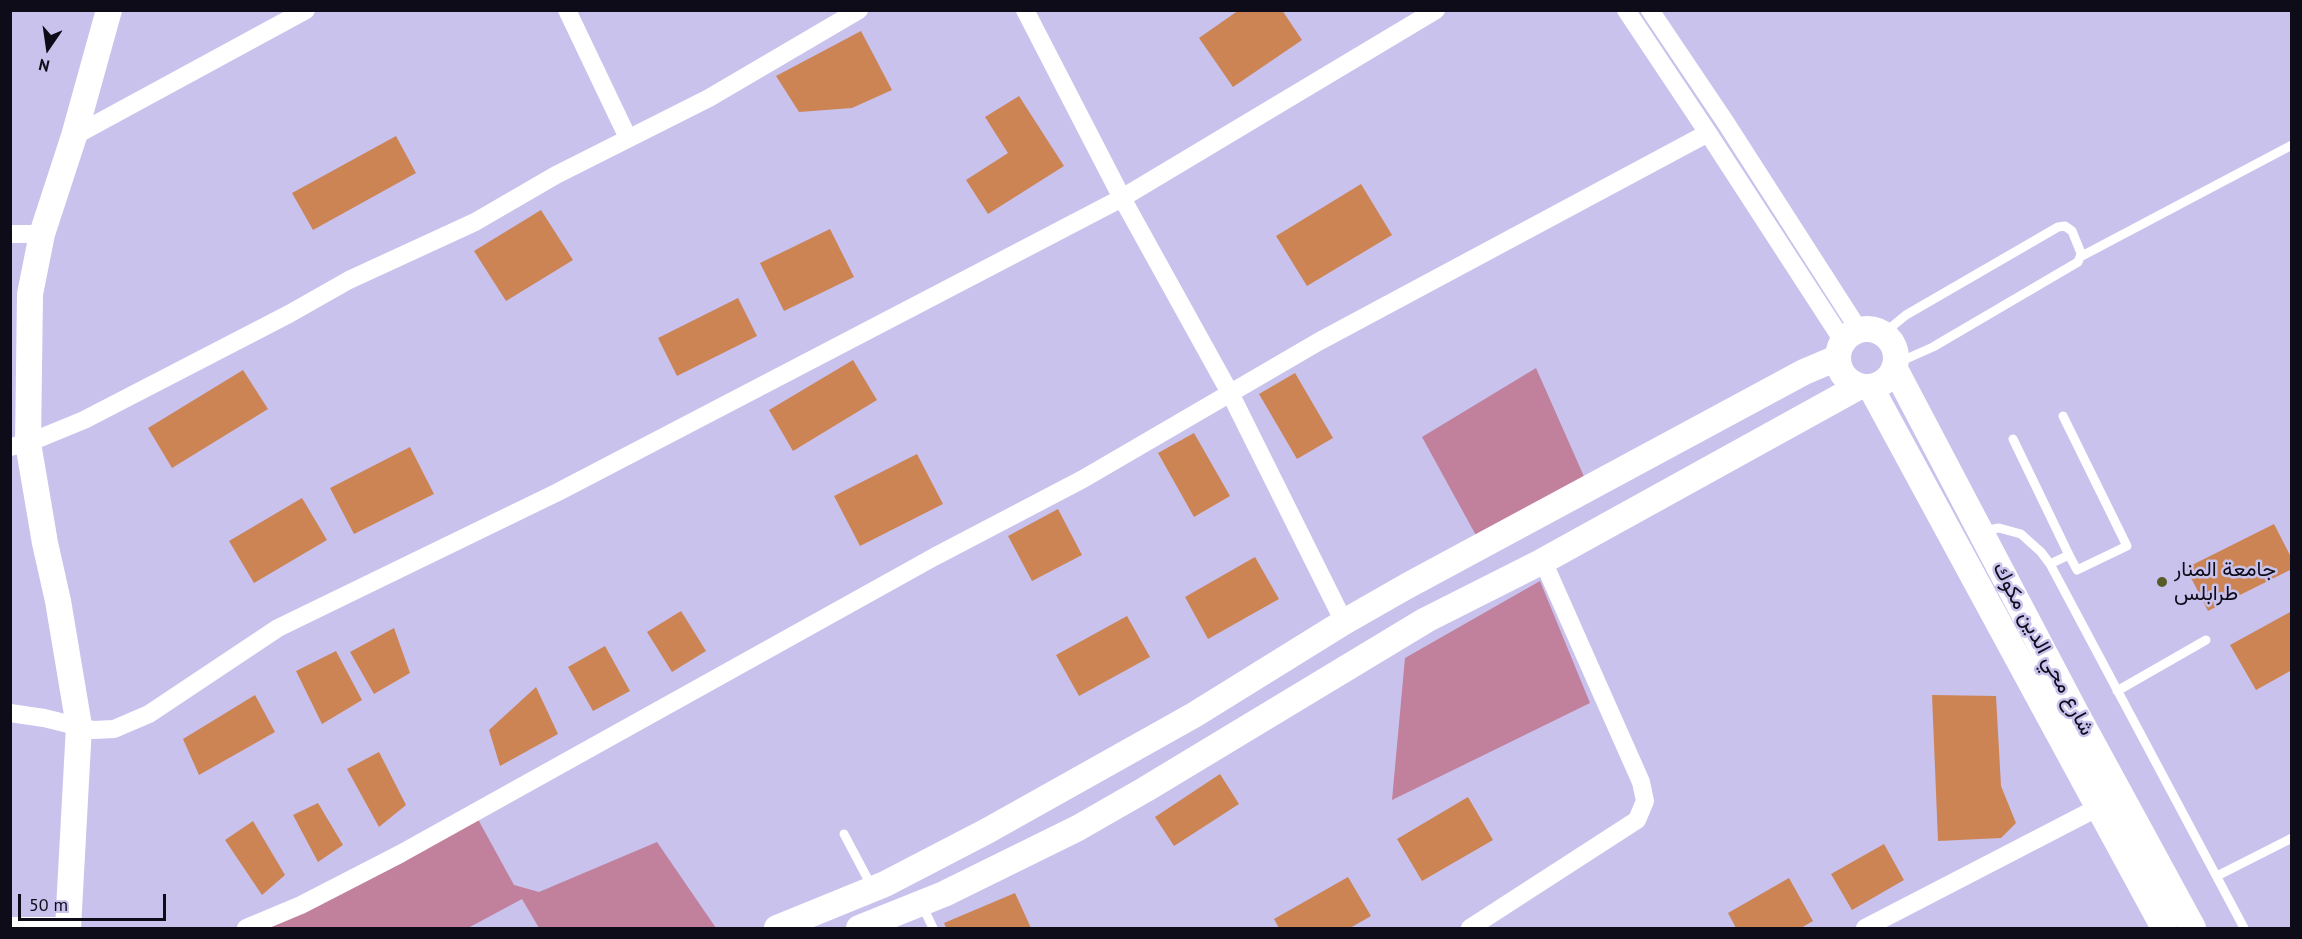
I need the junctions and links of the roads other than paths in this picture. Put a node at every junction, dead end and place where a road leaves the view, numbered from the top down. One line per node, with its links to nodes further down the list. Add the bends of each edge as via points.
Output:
1 (109, 10): 11 (street)
2 (306, 10): 11 (street)
3 (567, 10): 12 (street)
4 (859, 10): 12 (street, via 710,98)
5 (1025, 10): 14 (street)
6 (1436, 10): 14 (street)
7 (1626, 10): 9 (street)
8 (1655, 17): 9 (street); 19 (street, via 1778,202)
9 (1642, 35): 10 (street)
10 (1708, 133): 19 (street); 22 (street)
11 (74, 136): 16 (street)
12 (628, 138): 25 (street, via 475,222 349,280 84,420)
13 (2292, 145): 17 (lane)
14 (1122, 198): 22 (street); 37 (street, via 558,492 278,628 149,714 114,729)
15 (10, 234): 16 (street)
16 (42, 234): 25 (street, via 30,294)
17 (2080, 257): 18 (lane, via 2072,231 2058,227 1906,315); 20 (lane)
18 (1884, 333): 19 (street, via 1876,330); 20 (street, via 1896,352)
19 (1846, 343): 21 (street, via 1843,376); 30 (street, via 1804,372)
20 (1896, 366): 21 (street, via 1886,381); 26 (street, شارع محي الدين مكوك)
21 (1864, 387): 28 (street); 38 (street, شارع محي الدين مكوك)
22 (1230, 393): 32 (street); 47 (street, via 1083,479 934,557 419,844 301,905)
23 (2063, 416): 27 (lane, via 2127,546 2077,570)
24 (2013, 439): 27 (lane)
25 (19, 445): 37 (street, via 58,601)
26 (1980, 532): 29 (lane, via 2013,530); 36 (street, شارع محي الدين مكوك)
27 (2069, 555): 29 (lane)
28 (1543, 561): 31 (street); 51 (street, via 1641,782 1645,801 1637,820)
29 (2050, 564): 34 (lane)
30 (1407, 586): 31 (street); 32 (street)
31 (1426, 620): 44 (street, via 1107,811)
32 (1344, 622): 43 (street, via 1062,791)
33 (2206, 640): 34 (lane)
34 (2117, 691): 42 (lane)
35 (10, 713): 37 (street)
36 (2076, 713): 38 (street); 54 (street, شارع محي الدين مكوك)
37 (78, 726): 46 (street)
38 (2052, 726): 39 (street, شارع محي الدين مكوك)
39 (2097, 808): 52 (street); 53 (street, شارع محي الدين مكوك)
40 (844, 834): 43 (lane)
41 (2292, 838): 42 (lane)
42 (2217, 876): 55 (lane)
43 (873, 889): 48 (street)
44 (921, 903): 49 (street); 50 (lane)
45 (10, 926): 46 (street)
46 (68, 927)
47 (246, 928)
48 (777, 928)
49 (859, 928)
50 (933, 928)
51 (1470, 928)
52 (1865, 928)
53 (2164, 928)
54 (2193, 928)
55 (2244, 928)

